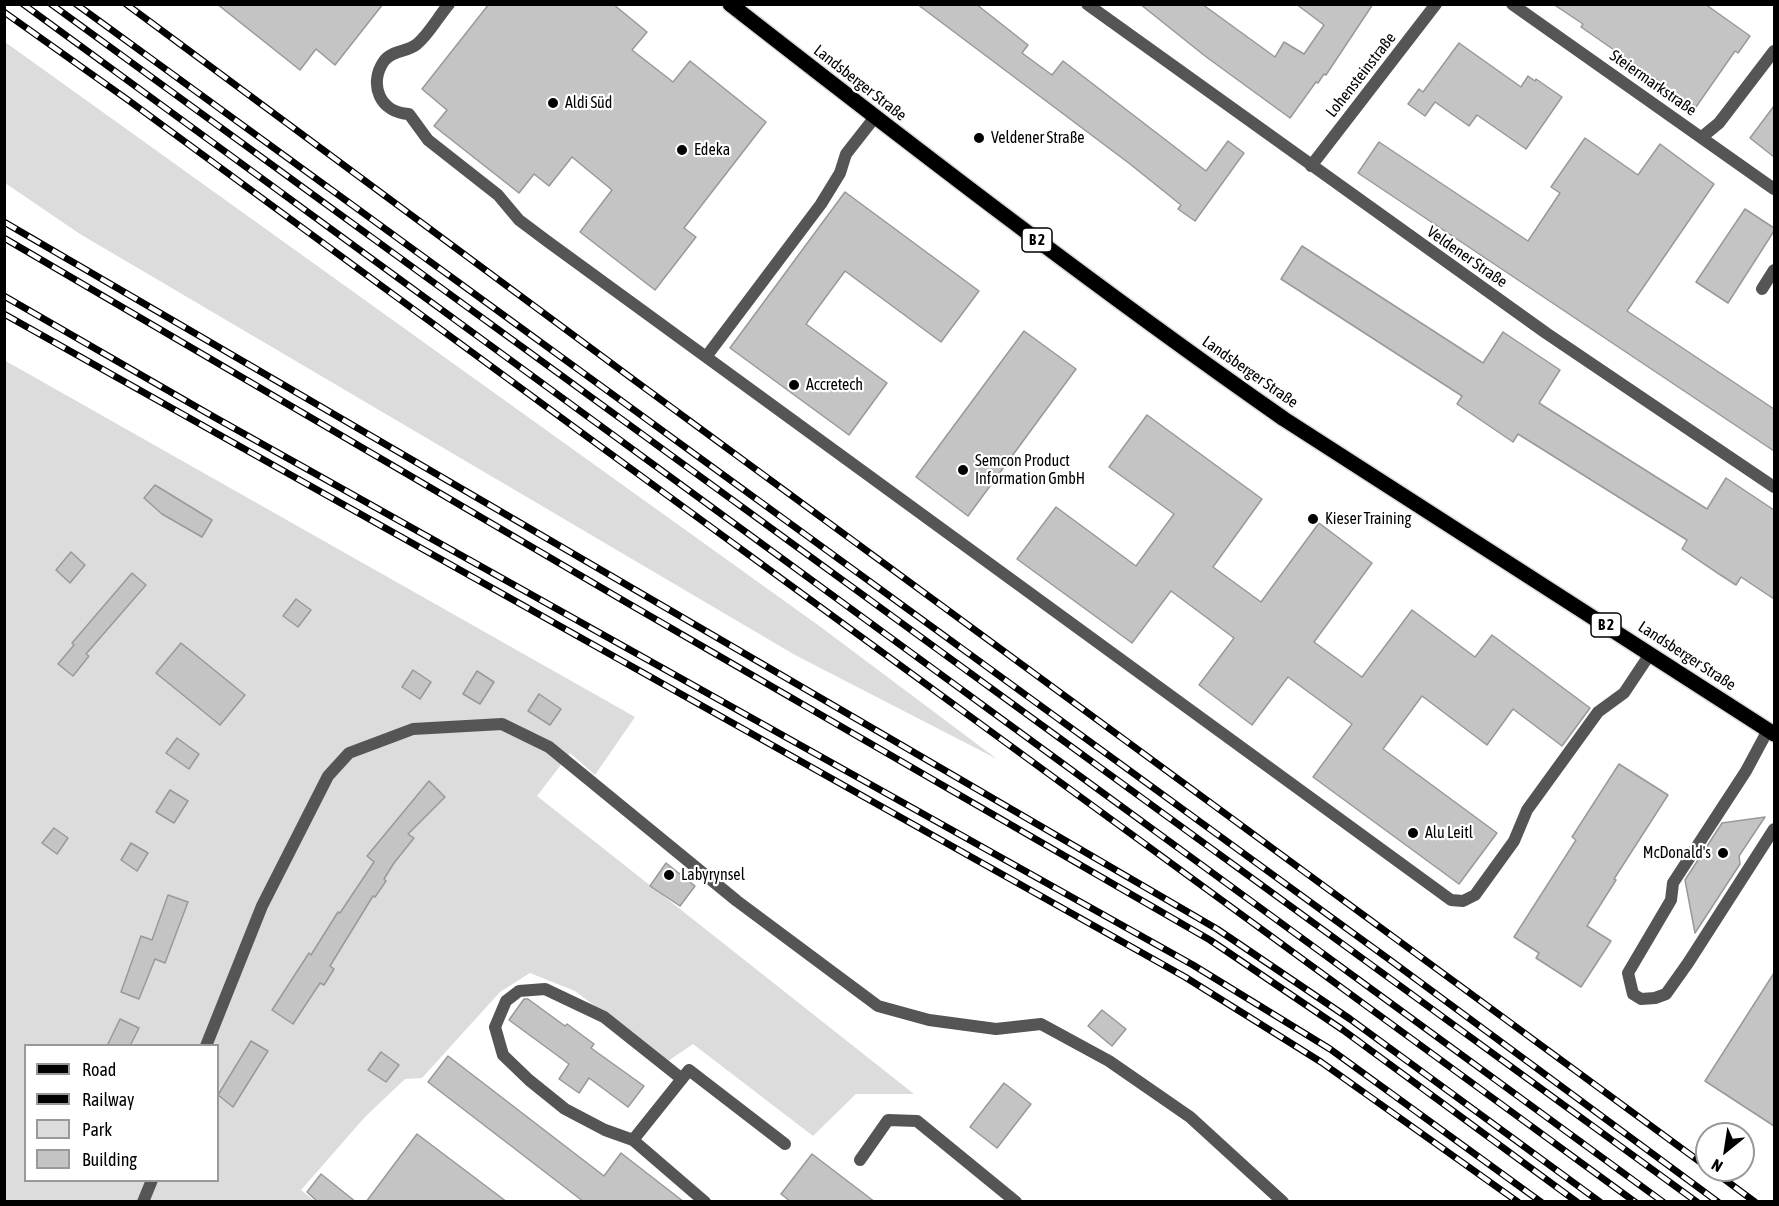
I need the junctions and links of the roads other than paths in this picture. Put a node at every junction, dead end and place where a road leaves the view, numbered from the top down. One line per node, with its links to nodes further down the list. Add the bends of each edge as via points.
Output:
1 (448, 4): 13 (street, via 416,46 385,61 378,79 383,104 395,113 409,114 428,140 498,195 519,220)
2 (730, 4): 7 (main road, Landsberger Straße / B 2)
3 (1087, 4): 9 (street, Veldener Straße)
4 (1436, 4): 9 (street, Lohensteinstraße)
5 (1512, 4): 8 (street, Steiermarkstraße)
6 (1774, 51): 8 (street, via 1719,123)
7 (875, 117): 13 (street, via 846,154 840,173 821,204); 15 (main road, Landsberger Straße / B 2, via 1258,401)
8 (1702, 137): 10 (street, Steiermarkstraße)
9 (1311, 166): 14 (street, Veldener Straße, via 1546,333)
10 (1774, 189)
11 (1774, 270): 12 (street)
12 (1762, 289)
13 (706, 357): 15 (street, via 1451,900 1463,901 1475,895 1514,841 1527,810 1598,712 1624,693)
14 (1774, 487)
15 (1650, 654): 16 (main road, Landsberger Straße / B 2)
16 (1771, 732): 17 (street, via 1673,883 1671,900 1628,973 1633,994 1641,999 1666,994)
17 (1774, 828)
18 (207, 1044): 27 (street, via 261,906 328,776 342,760 349,753 413,729 502,724 549,747 737,901 878,1006 929,1020 996,1029 1041,1024 1108,1061 1190,1117)
19 (682, 1079): 20 (street); 20 (street, via 604,1017 545,989 519,991 506,1001 495,1028 503,1055 565,1108); 21 (street, via 690,1070)
20 (633, 1140): 25 (street)
21 (785, 1144)
22 (860, 1160): 26 (street, via 888,1120 917,1121)
23 (151, 1182): 24 (street)
24 (143, 1202)
25 (705, 1202)
26 (1016, 1202)
27 (1282, 1202)

